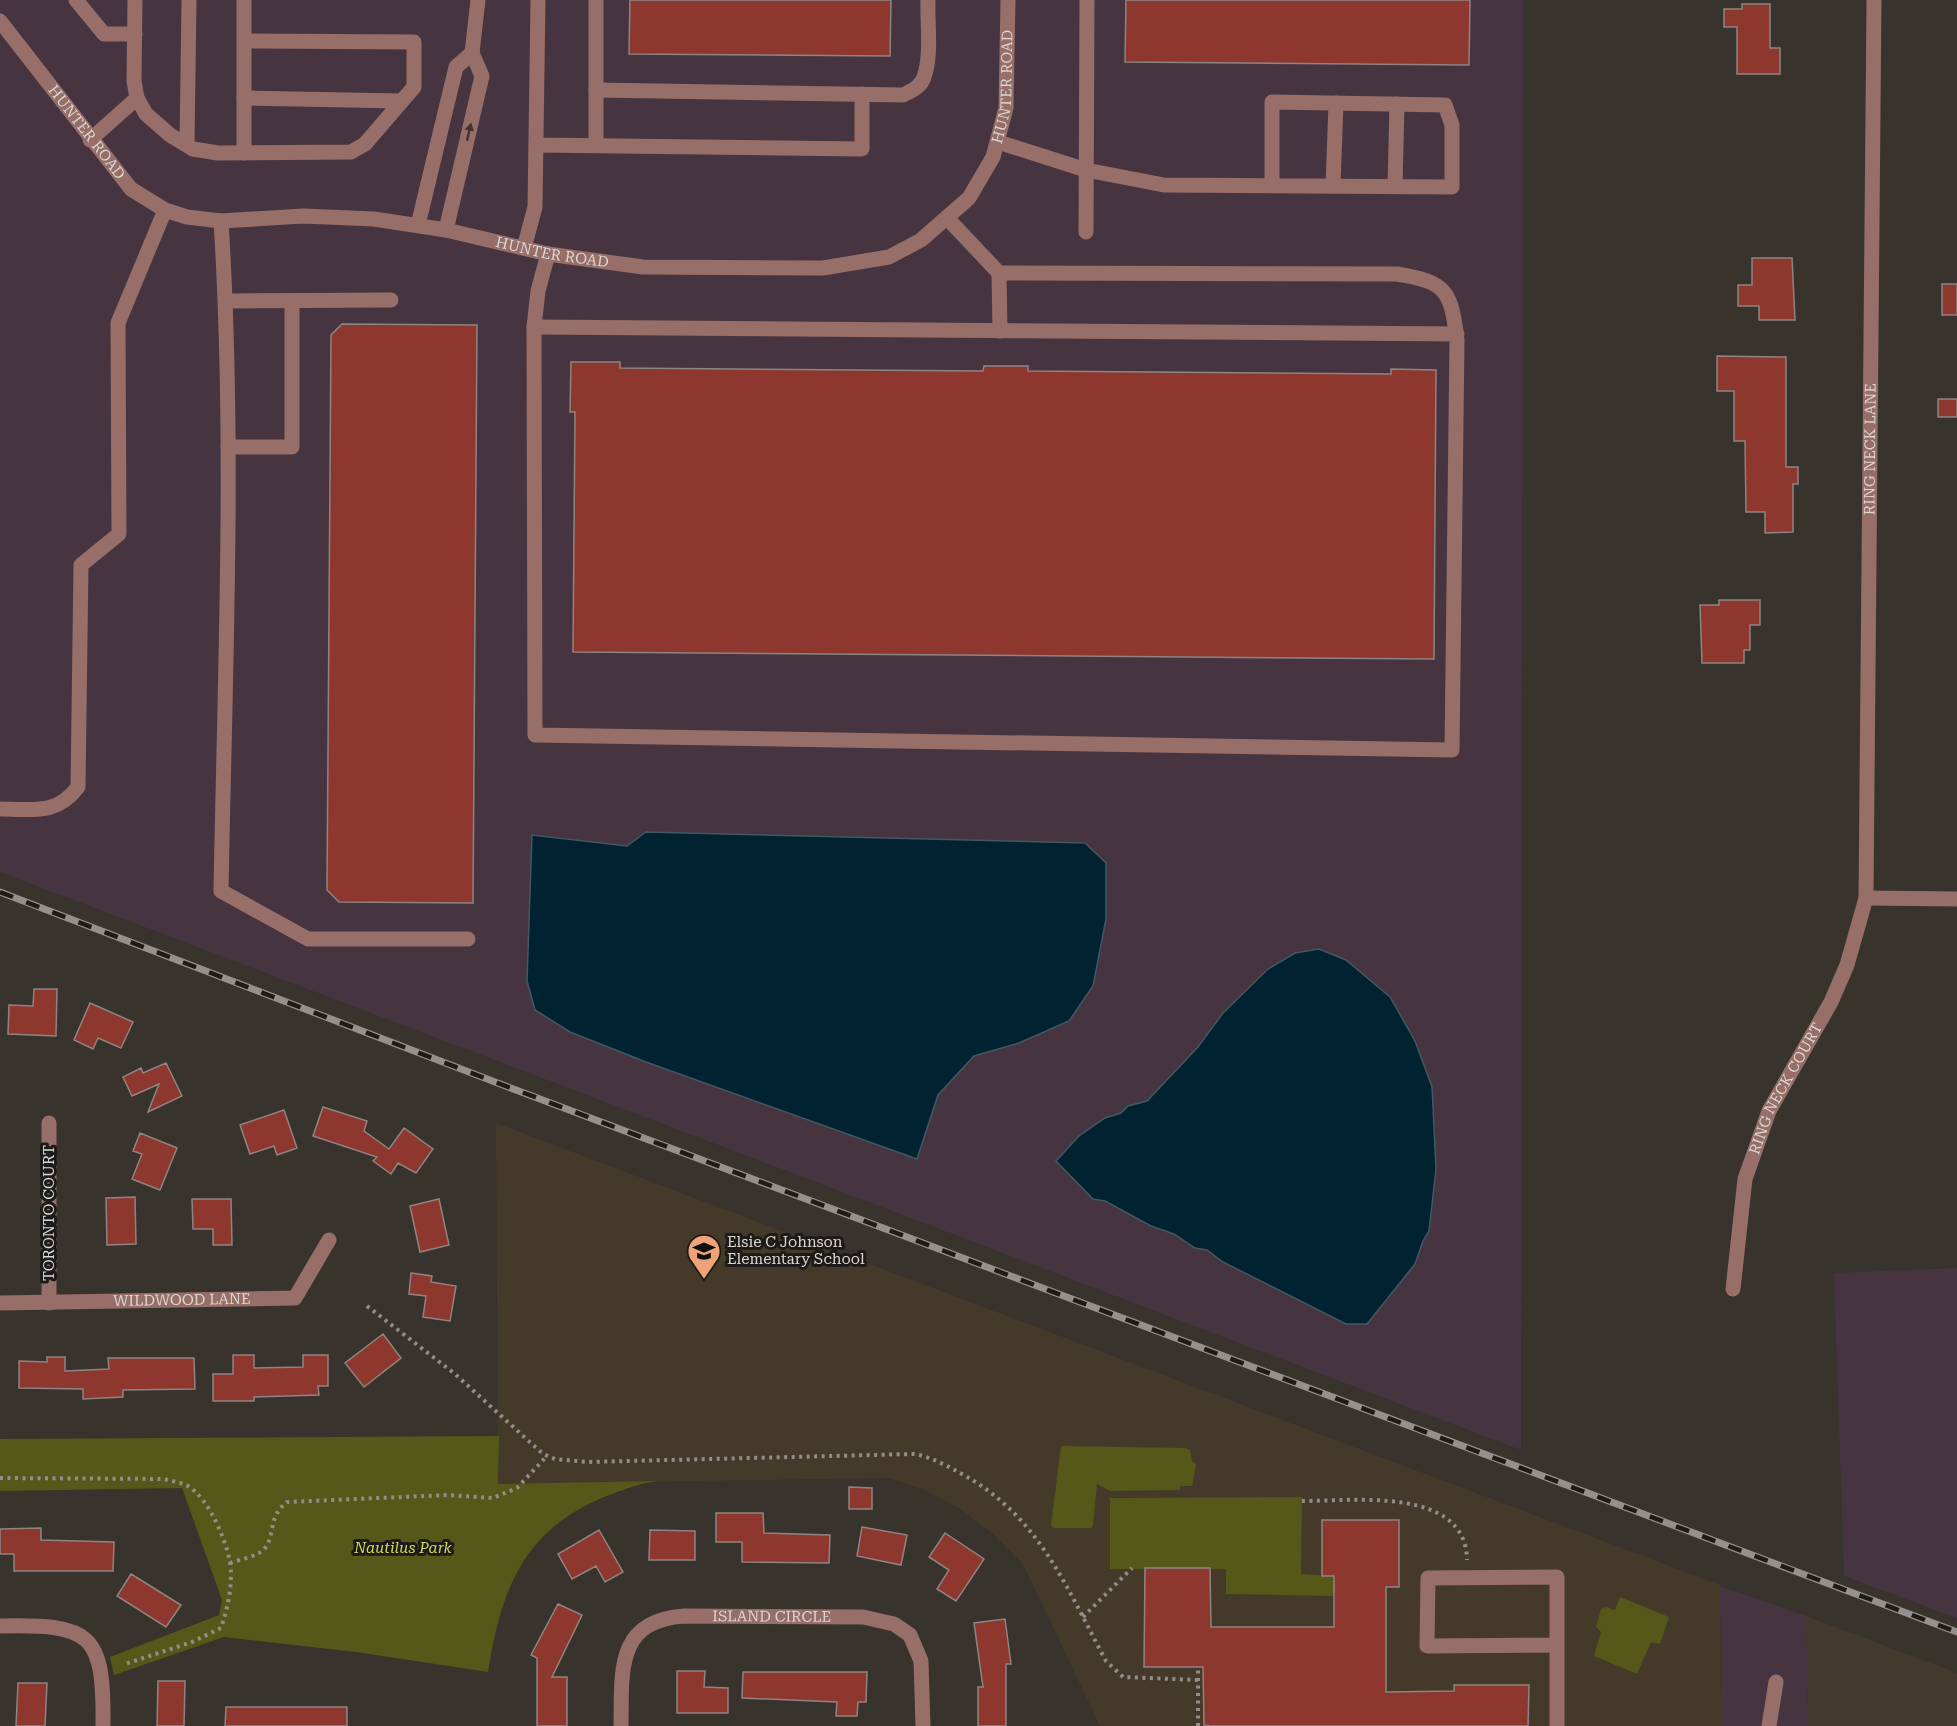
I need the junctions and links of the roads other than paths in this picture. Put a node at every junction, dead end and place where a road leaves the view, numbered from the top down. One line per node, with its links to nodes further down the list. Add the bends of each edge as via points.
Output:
1 (135, 0): 13 (street)
2 (189, 0): 25 (street)
3 (244, 0): 14 (street)
4 (478, 0): 15 (street)
5 (538, 0): 26 (street)
6 (596, 0): 16 (street)
7 (927, 0): 17 (street, via 924,79 903,95)
8 (1008, 0): 24 (street, HUNTER ROAD, via 1005,108)
9 (1087, 0): 29 (street)
10 (1874, 0): 50 (street, RING NECK LANE)
11 (81, 3): 13 (street, via 104,34)
12 (0, 21): 23 (street, HUNTER ROAD)
13 (135, 34): 18 (street)
14 (245, 41): 19 (street); 20 (street, via 414,42 414,87)
15 (472, 53): 36 (street, via 456,67); 37 (street, one-way to 15, via 482,76)
16 (596, 90): 17 (street); 27 (street)
17 (862, 94): 27 (street, via 862,149)
18 (137, 98): 23 (street); 25 (street, via 146,114)
19 (244, 98): 20 (street); 28 (street)
20 (402, 101): 28 (street, via 365,144 351,152)
21 (1336, 104): 22 (street); 30 (street, via 1272,102); 31 (street)
22 (1397, 104): 32 (street); 32 (street, via 1445,105 1452,125 1452,187)
23 (90, 140): 33 (street, HUNTER ROAD, via 131,189)
24 (998, 142): 29 (street); 34 (street, HUNTER ROAD, via 983,177)
25 (187, 145): 28 (street, via 218,153)
26 (536, 145): 27 (street); 39 (street, via 536,207)
27 (596, 145)
28 (244, 153)
29 (1086, 170): 30 (street, via 1164,185); 38 (street)
30 (1272, 185): 31 (street)
31 (1333, 186): 32 (street)
32 (1395, 186)
33 (165, 210): 35 (street, HUNTER ROAD); 49 (street, via 118,323 119,534 81,565 78,787 58,807)
34 (948, 219): 40 (street, HUNTER ROAD, via 921,240 889,257 823,268 643,267); 41 (street)
35 (221, 222): 36 (street, HUNTER ROAD, via 303,216); 43 (street)
36 (418, 225): 37 (street, HUNTER ROAD)
37 (446, 230): 39 (street, HUNTER ROAD)
38 (1086, 232)
39 (524, 248): 40 (street, HUNTER ROAD)
40 (548, 254): 45 (street, via 537,291)
41 (999, 273): 46 (street); 47 (street, via 1397,274 1429,279 1451,301)
42 (391, 300): 44 (street)
43 (226, 301): 44 (street); 48 (street)
44 (292, 301): 48 (street, via 292,447)
45 (534, 327): 46 (street); 47 (street, via 535,735 1452,750)
46 (1000, 331): 47 (street)
47 (1457, 334)
48 (228, 447): 52 (street, via 221,891 308,939)
49 (0, 809)
50 (1866, 898): 51 (street); 55 (street, RING NECK COURT, via 1847,965 1831,1002 1769,1111 1745,1179)
51 (1957, 898)
52 (468, 939)
53 (49, 1123): 56 (street, TORONTO COURT)
54 (328, 1240): 56 (street, WILDWOOD LANE, via 295,1298)
55 (1733, 1289)
56 (49, 1303): 57 (street, WILDWOOD LANE)
57 (0, 1304)
58 (0, 1626): 61 (street, via 60,1627 86,1640 99,1658 104,1684)
59 (1557, 1645): 59 (street, via 1557,1577 1428,1578 1427,1646); 64 (street)
60 (1776, 1682): 65 (street)
61 (103, 1726)
62 (621, 1726): 63 (street, ISLAND CIRCLE, via 622,1674 628,1646 652,1622 684,1616 863,1617 894,1624 910,1635 921,1661)
63 (923, 1726)
64 (1557, 1726)
65 (1768, 1726)

